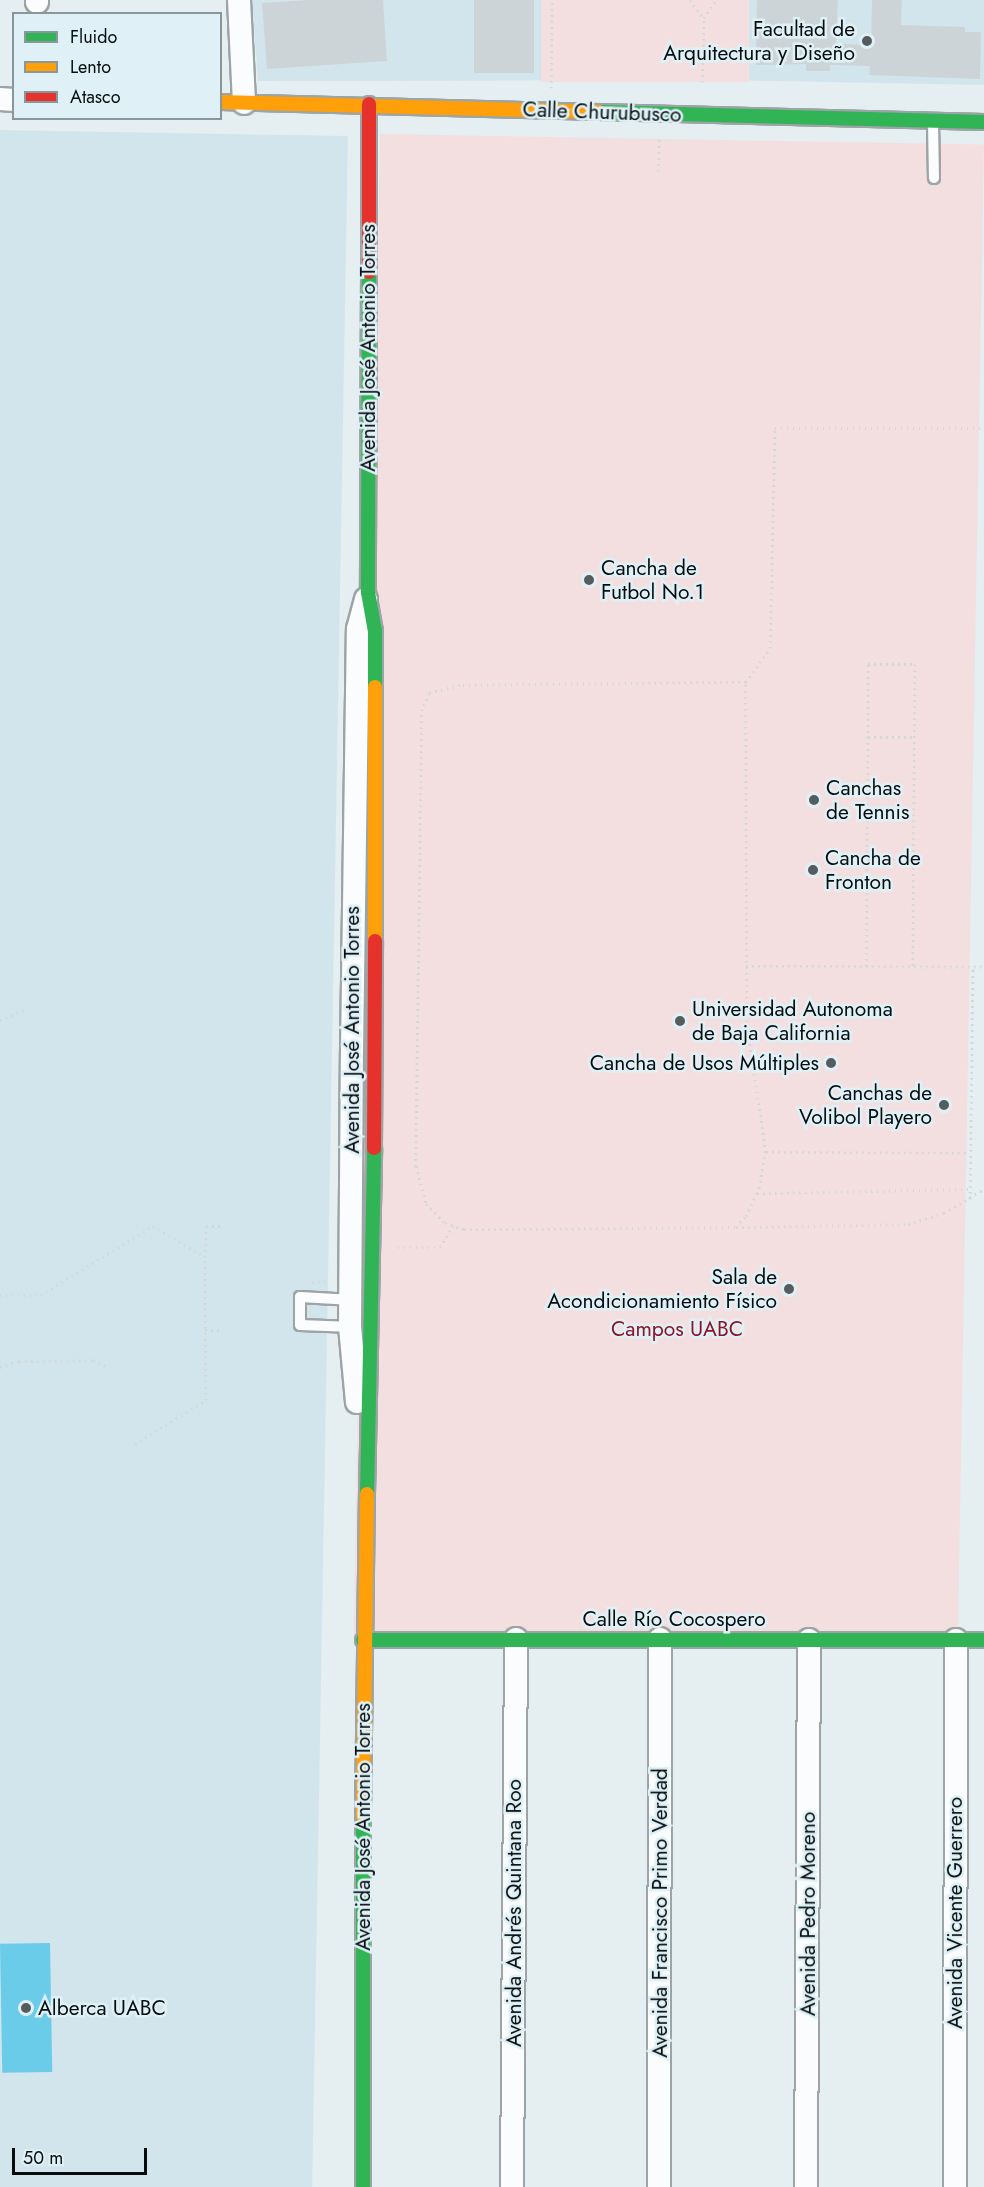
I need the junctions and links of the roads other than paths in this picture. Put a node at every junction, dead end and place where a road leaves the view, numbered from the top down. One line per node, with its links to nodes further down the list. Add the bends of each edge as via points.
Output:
1 (239, 0): 3 (street)
2 (222, 102): 3 (street, Calle Churubusco)
3 (244, 103): 4 (street, Calle Churubusco)
4 (369, 104): 5 (street, Calle Churubusco); 8 (street, Avenida José Antonio Torres)
5 (933, 122): 6 (street, Calle Churubusco); 7 (lane)
6 (984, 122)
7 (934, 178)
8 (368, 592): 9 (street, Avenida José Antonio Torres, via 358,629 365,844)
9 (361, 1300): 10 (street, Avenida José Antonio Torres); 10 (lane, via 300,1297 300,1324)
10 (361, 1327): 11 (street, Avenida José Antonio Torres, via 360,1435)
11 (368, 1467): 14 (street, Avenida José Antonio Torres)
12 (516, 1639): 13 (street, Calle Río Cocospero); 14 (street, Calle Río Cocospero); 19 (street, Avenida Andrés Quintana Roo)
13 (660, 1639): 15 (street, Calle Río Cocospero); 20 (street, Avenida Francisco Primo Verdad)
14 (363, 1640): 18 (street, Avenida José Antonio Torres)
15 (809, 1640): 16 (street, Calle Río Cocospero); 21 (street, Avenida Pedro Moreno)
16 (956, 1640): 17 (street, Calle Río Cocospero); 22 (street, Avenida Vicente Guerrero)
17 (984, 1640)
18 (363, 2187)
19 (512, 2187)
20 (659, 2187)
21 (806, 2187)
22 (955, 2187)

